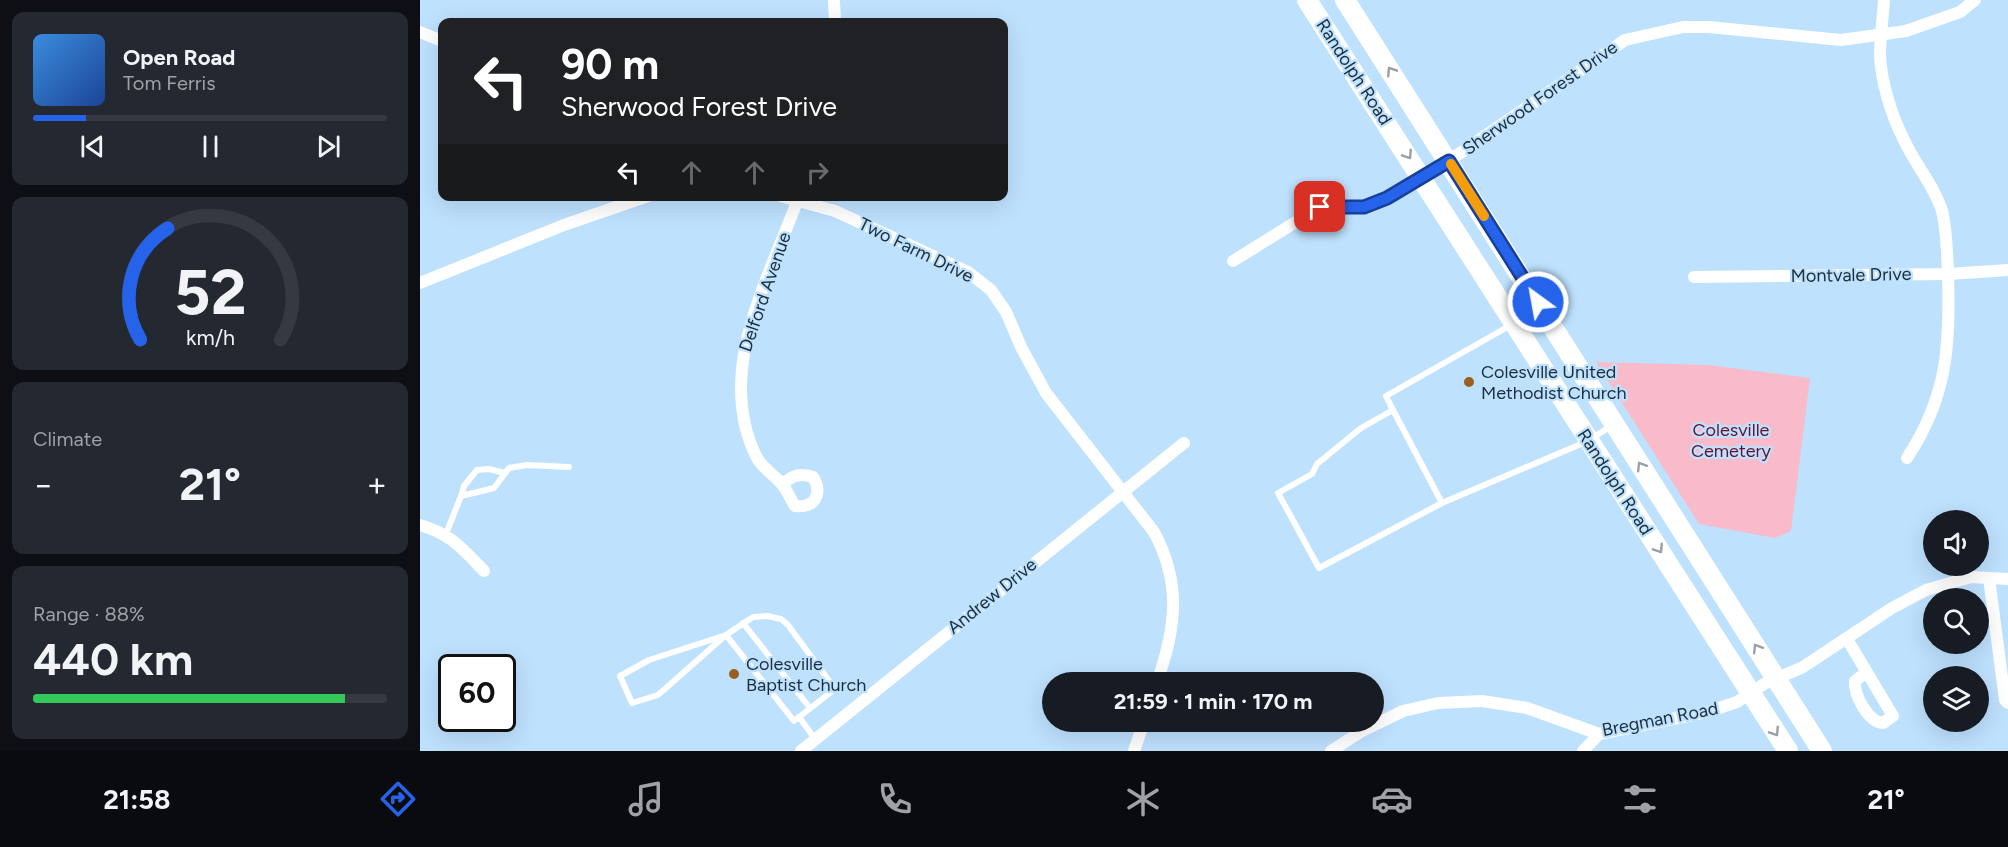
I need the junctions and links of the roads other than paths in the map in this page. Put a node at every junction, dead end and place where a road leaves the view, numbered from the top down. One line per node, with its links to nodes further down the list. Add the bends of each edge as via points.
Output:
1 (834, 0): 6 (street)
2 (1307, 0): 11 (main road, Randolph Road, one-way to 11)
3 (1345, 0): 10 (main road, Randolph Road, one-way to 3)
4 (1884, 0): 8 (street)
5 (1975, 0): 8 (street, Sherwood Forest Drive, via 1960,12 1906,31)
6 (834, 18)
7 (420, 32): 9 (street)
8 (1882, 33): 10 (street, Sherwood Forest Drive, via 1841,40 1683,27 1625,40); 17 (street, via 1880,56 1895,118 1942,210)
9 (438, 39)
10 (1449, 161): 11 (street, Sherwood Forest Drive); 22 (main road, Randolph Road)
11 (1423, 178): 15 (street, Sherwood Forest Drive, via 1364,207 1320,207); 20 (main road, Randolph Road)
12 (634, 201): 19 (street)
13 (798, 201): 28 (street, Delford Avenue, via 750,326 740,382 744,416 756,457)
14 (807, 201): 29 (street, Two Farm Drive, via 969,272 991,290 1046,393)
15 (1233, 261)
16 (2008, 270): 17 (street, Montvale Drive)
17 (1948, 274): 18 (street, Montvale Drive); 25 (street, via 1949,341 1944,372 1923,431)
18 (1694, 276)
19 (420, 283)
20 (1514, 324): 21 (lane, via 1386,396); 23 (main road, Randolph Road)
21 (1393, 410): 31 (lane); 31 (lane, via 1361,428 1317,464 1312,474 1278,493 1319,568)
22 (1615, 423): 23 (lane); 43 (main road, Randolph Road, one-way to 22)
23 (1588, 441): 31 (lane); 44 (main road, Randolph Road, one-way to 44)
24 (1184, 442): 29 (street, Andrew Drive)
25 (1907, 458)
26 (569, 467): 27 (lane, via 527,465 509,468)
27 (504, 473): 30 (lane, via 494,488); 30 (lane, via 477,470)
28 (783, 484)
29 (1123, 490): 40 (street, Two Farm Drive, via 1154,532 1166,554 1172,578 1174,612); 50 (street, Andrew Drive)
30 (461, 496): 33 (lane)
31 (1442, 503)
32 (420, 525): 33 (street)
33 (446, 534): 34 (street)
34 (484, 571)
35 (1989, 578): 36 (street, Bregman Road); 39 (street, Bregman Road, via 1971,577 1926,590); 42 (street)
36 (2008, 579)
37 (743, 623): 38 (lane); 46 (lane); 46 (lane, via 766,616 788,625 835,689)
38 (726, 634): 38 (lane, via 649,660 620,676 632,703 658,695); 47 (lane, via 794,721)
39 (1847, 639): 41 (street); 43 (street, Bregman Road)
40 (1160, 672)
41 (1867, 672)
42 (2005, 674): 45 (street)
43 (1776, 679): 44 (street, Bregman Road); 56 (main road, Randolph Road)
44 (1752, 692): 49 (street, Bregman Road, via 1737,702 1707,712); 55 (main road, Randolph Road, one-way to 55)
45 (2008, 703)
46 (810, 708): 47 (lane)
47 (799, 717): 50 (lane)
48 (1141, 732): 52 (street)
49 (1599, 734): 53 (street, Bregman Road, via 1527,708 1482,701 1438,703 1403,711); 54 (street)
50 (816, 739): 51 (street, Andrew Drive)
51 (801, 751)
52 (1134, 751)
53 (1331, 751)
54 (1583, 751)
55 (1788, 751)
56 (1822, 751)

